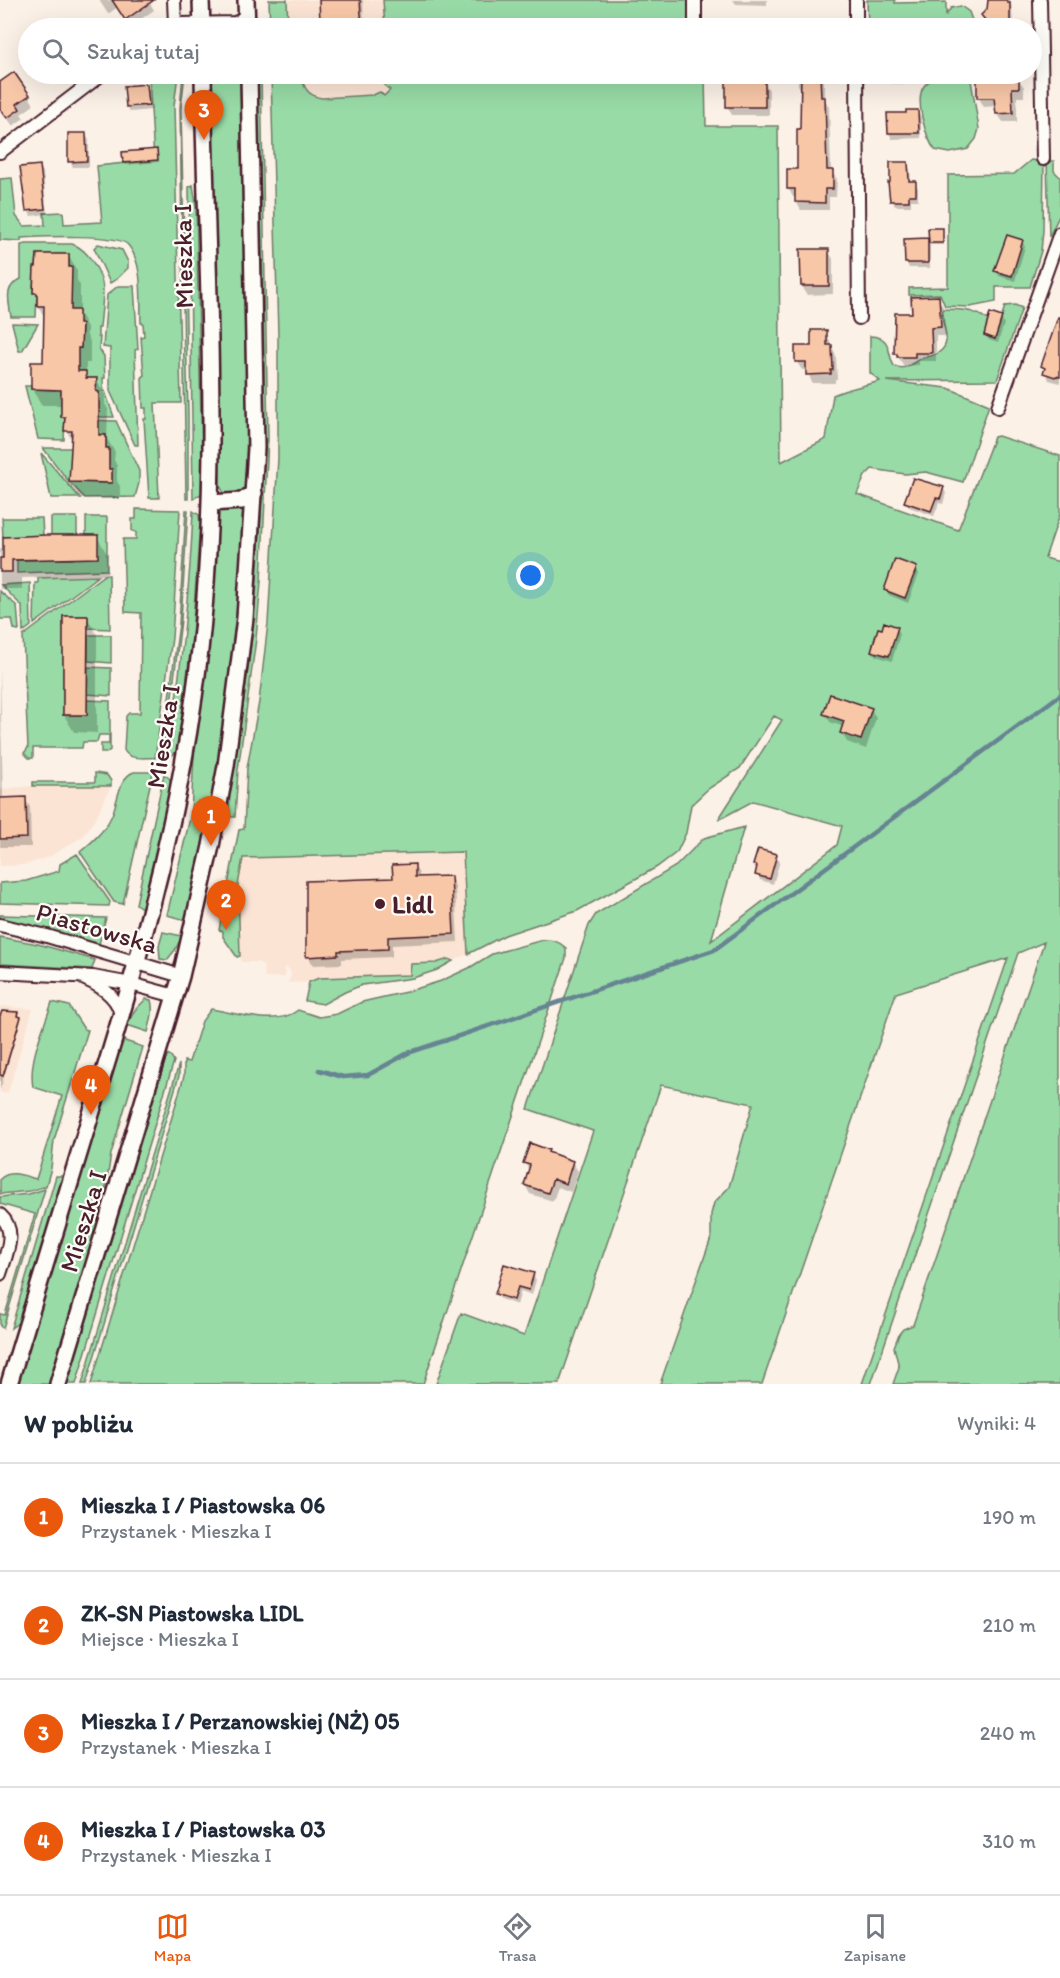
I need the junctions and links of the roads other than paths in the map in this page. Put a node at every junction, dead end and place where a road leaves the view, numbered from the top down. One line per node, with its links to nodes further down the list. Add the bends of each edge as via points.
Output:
1 (174, 0): 6 (street)
2 (201, 0): 7 (street)
3 (695, 0): 8 (street)
4 (856, 0): 9 (street)
5 (1040, 0): 10 (street)
6 (171, 18)
7 (202, 18)
8 (695, 18)
9 (856, 18)
10 (1040, 18)
11 (89, 84): 16 (street)
12 (203, 84): 22 (street, Mieszka I)
13 (249, 84): 21 (street, Mieszka I, via 256,402)
14 (856, 84): 19 (street)
15 (1041, 84): 17 (street)
16 (0, 152)
17 (1042, 159)
18 (1060, 233): 20 (street)
19 (859, 318)
20 (998, 407)
21 (254, 493): 22 (street, via 242,501); 27 (street, Mieszka I, via 245,618 226,766)
22 (210, 503): 24 (street, Mieszka I, via 194,698 169,839)
23 (0, 925): 24 (street, Piastowska)
24 (137, 964): 27 (street, Piastowska); 28 (street, Mieszka I)
25 (0, 972): 26 (street, Piastowska)
26 (78, 976): 28 (street, Piastowska); 30 (street, Piastowska, via 108,993 120,1010)
27 (181, 976): 29 (street, Mieszka I)
28 (131, 984): 29 (street, Piastowska); 30 (street, Mieszka I)
29 (175, 996): 34 (street, Mieszka I)
30 (121, 1020): 33 (street, Mieszka I)
31 (0, 1215): 32 (street, via 10,1230)
32 (0, 1274)
33 (9, 1384)
34 (58, 1384)

